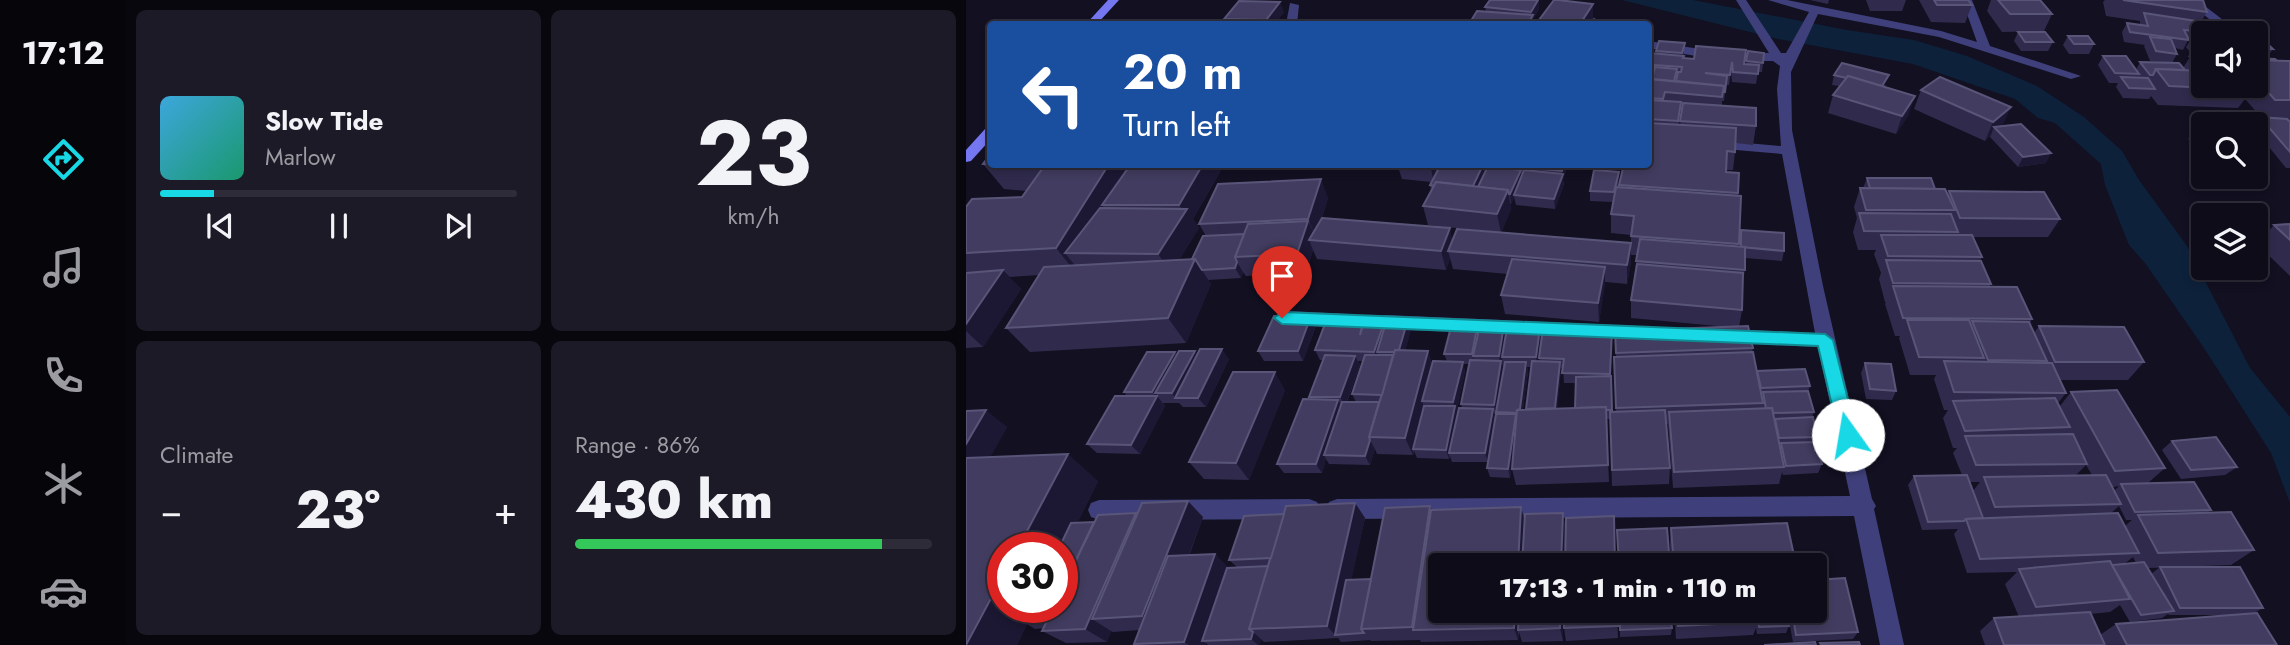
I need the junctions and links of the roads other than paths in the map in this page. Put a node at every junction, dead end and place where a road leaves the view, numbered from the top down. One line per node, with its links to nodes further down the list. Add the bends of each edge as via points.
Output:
1 (1114, 0): 9 (main road)
2 (1773, 0): 8 (street)
3 (1967, 0): 14 (street)
4 (2190, 0): 12 (street)
5 (1741, 1): 15 (street)
6 (1294, 5): 10 (street)
7 (1568, 10): 11 (street)
8 (1812, 15): 14 (street, via 1941,34); 15 (street)
9 (1094, 21)
10 (1292, 21)
11 (1594, 21)
12 (2218, 21)
13 (1652, 45): 15 (street, via 1726,57)
14 (1985, 47): 16 (street)
15 (1784, 57): 19 (street, via 1783,101)
16 (2075, 76)
17 (987, 139): 20 (main road)
18 (1697, 142): 19 (street)
19 (1790, 151): 24 (street)
20 (966, 158)
21 (1282, 318): 22 (street)
22 (1658, 333)
23 (1713, 336): 24 (street)
24 (1825, 340): 25 (street)
25 (1865, 506): 26 (street); 27 (street)
26 (1099, 510)
27 (1892, 645)

